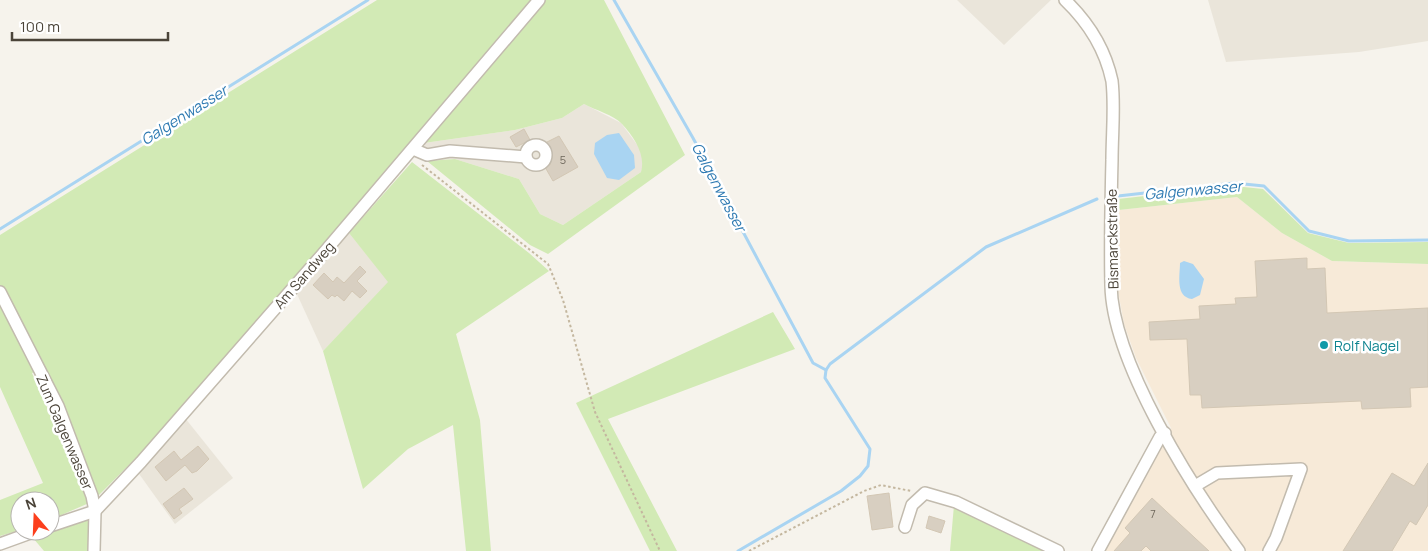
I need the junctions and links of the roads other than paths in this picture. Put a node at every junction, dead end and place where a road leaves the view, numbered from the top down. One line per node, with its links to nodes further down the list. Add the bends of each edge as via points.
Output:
1 (539, 0): 3 (street, Am Sandweg)
2 (1066, 0): 6 (street, Bismarckstraße, via 1089,27 1109,66 1113,94 1111,286 1118,326 1130,363)
3 (410, 152): 4 (street, via 427,155 450,151); 8 (street, Am Sandweg)
4 (526, 157)
5 (0, 292): 8 (street, Zum Galgenwasser, via 58,406)
6 (1165, 434): 7 (street, Bismarckstraße); 13 (street, via 1160,437)
7 (1195, 486): 14 (street, Bismarckstraße); 15 (street, via 1217,472 1301,469)
8 (95, 511): 9 (street, Am Sandweg); 11 (street, Zum Galgenwasser)
9 (60, 523)
10 (905, 527): 12 (street, via 912,505 926,493 956,502)
11 (94, 551)
12 (1058, 551)
13 (1098, 551)
14 (1239, 551)
15 (1269, 551)

